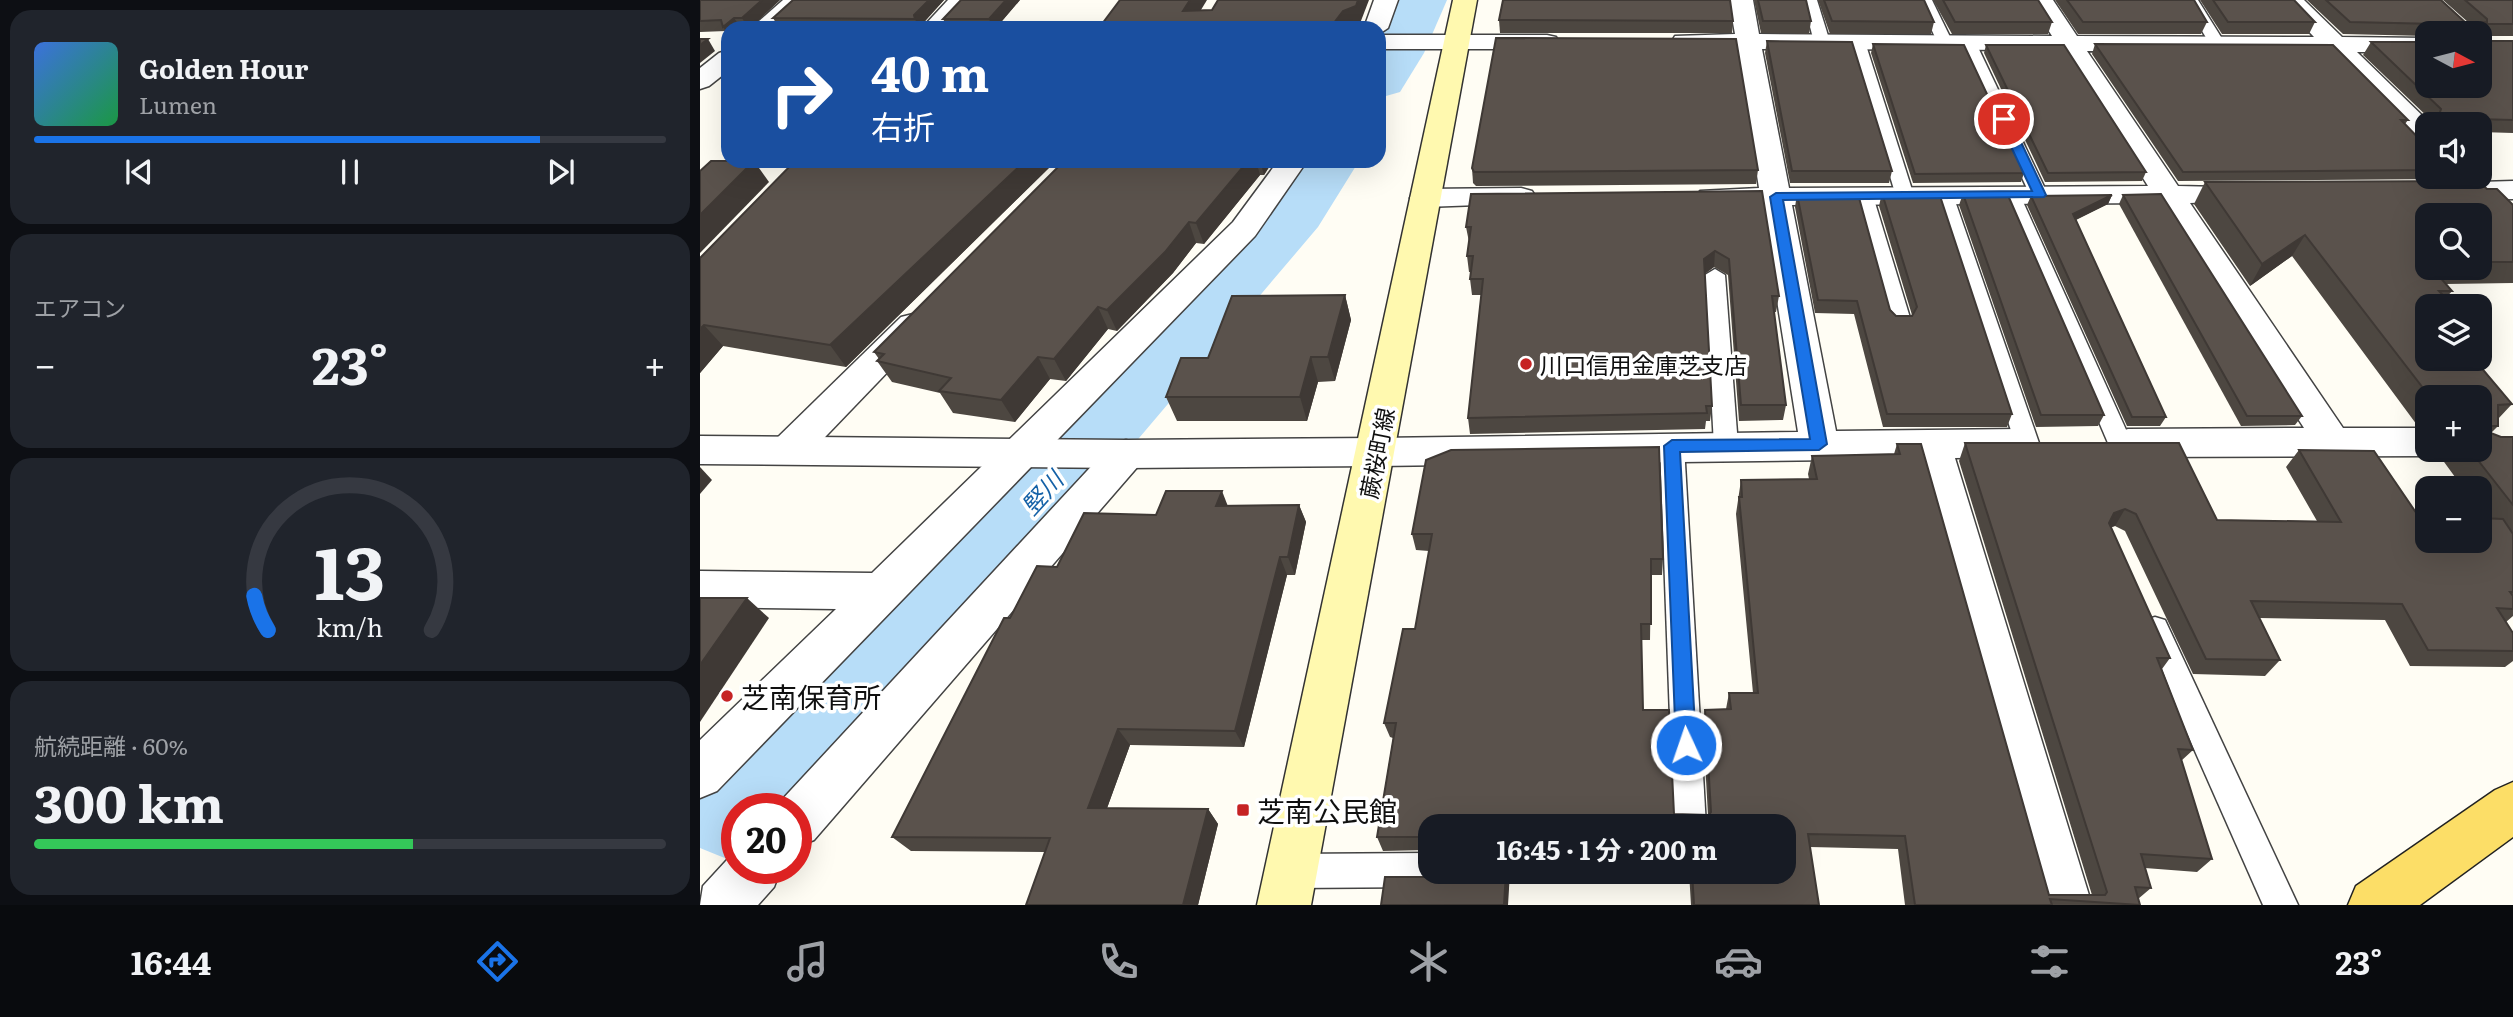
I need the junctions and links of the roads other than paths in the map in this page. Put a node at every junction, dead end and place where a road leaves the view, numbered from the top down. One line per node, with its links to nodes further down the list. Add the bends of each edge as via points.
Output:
1 (797, 0): 11 (street)
2 (961, 0): 12 (street)
3 (1386, 0): 13 (street)
4 (1465, 0): 18 (main road, 蕨桜町線)
5 (1741, 0): 16 (street)
6 (1810, 0): 17 (lane)
7 (1925, 0): 21 (lane)
8 (2041, 0): 22 (street)
9 (2191, 0): 23 (lane)
10 (2291, 0): 24 (street)
11 (772, 21)
12 (941, 21)
13 (1382, 21)
14 (1386, 38): 18 (street)
15 (1665, 41): 16 (street)
16 (1748, 41): 17 (street); 41 (street)
17 (1822, 41): 20 (street)
18 (1444, 42): 19 (street); 42 (main road, 蕨桜町線)
19 (1568, 42)
20 (1857, 42): 21 (street); 38 (lane)
21 (1956, 43): 22 (street); 36 (lane)
22 (2066, 43): 23 (street); 34 (street)
23 (2218, 45): 24 (street)
24 (2336, 45): 25 (street); 28 (street)
25 (2415, 45)
26 (721, 49): 27 (street)
27 (700, 81)
28 (2415, 124)
29 (1288, 168): 57 (street, via 1244,229)
30 (2452, 189): 32 (street)
31 (2490, 189): 43 (street)
32 (2416, 192)
33 (2280, 193): 34 (street)
34 (2172, 194): 36 (street); 50 (street)
35 (1944, 195): 36 (street); 38 (street); 48 (lane)
36 (2025, 195): 49 (lane)
37 (1864, 196): 38 (street); 41 (street); 46 (lane)
38 (1905, 196)
39 (1547, 197): 42 (street)
40 (1682, 197): 41 (street)
41 (1776, 197): 51 (street)
42 (1425, 198): 58 (main road, 蕨桜町線)
43 (2513, 222)
44 (1715, 275): 54 (lane)
45 (932, 306): 56 (street)
46 (1900, 321)
47 (2415, 442): 50 (street)
48 (2027, 443): 49 (street); 52 (street)
49 (2120, 443): 50 (street)
50 (2333, 443)
51 (1819, 444): 52 (street); 54 (street)
52 (1932, 444): 71 (street)
53 (1672, 446): 54 (street); 58 (street); 66 (lane)
54 (1726, 446)
55 (700, 450): 56 (street)
56 (789, 450): 57 (street)
57 (1032, 452): 59 (street); 61 (street)
58 (1377, 452): 59 (street); 69 (main road, 蕨桜町線)
59 (1118, 454): 64 (street)
60 (700, 589): 61 (street)
61 (882, 591): 63 (street)
62 (2143, 602): 72 (lane)
63 (700, 774)
64 (812, 804)
65 (2513, 807): 73 (main road)
66 (1688, 814)
67 (1418, 872): 69 (lane)
68 (741, 884): 70 (street)
69 (1287, 888)
70 (722, 905)
71 (2064, 905)
72 (2281, 905)
73 (2375, 905)

